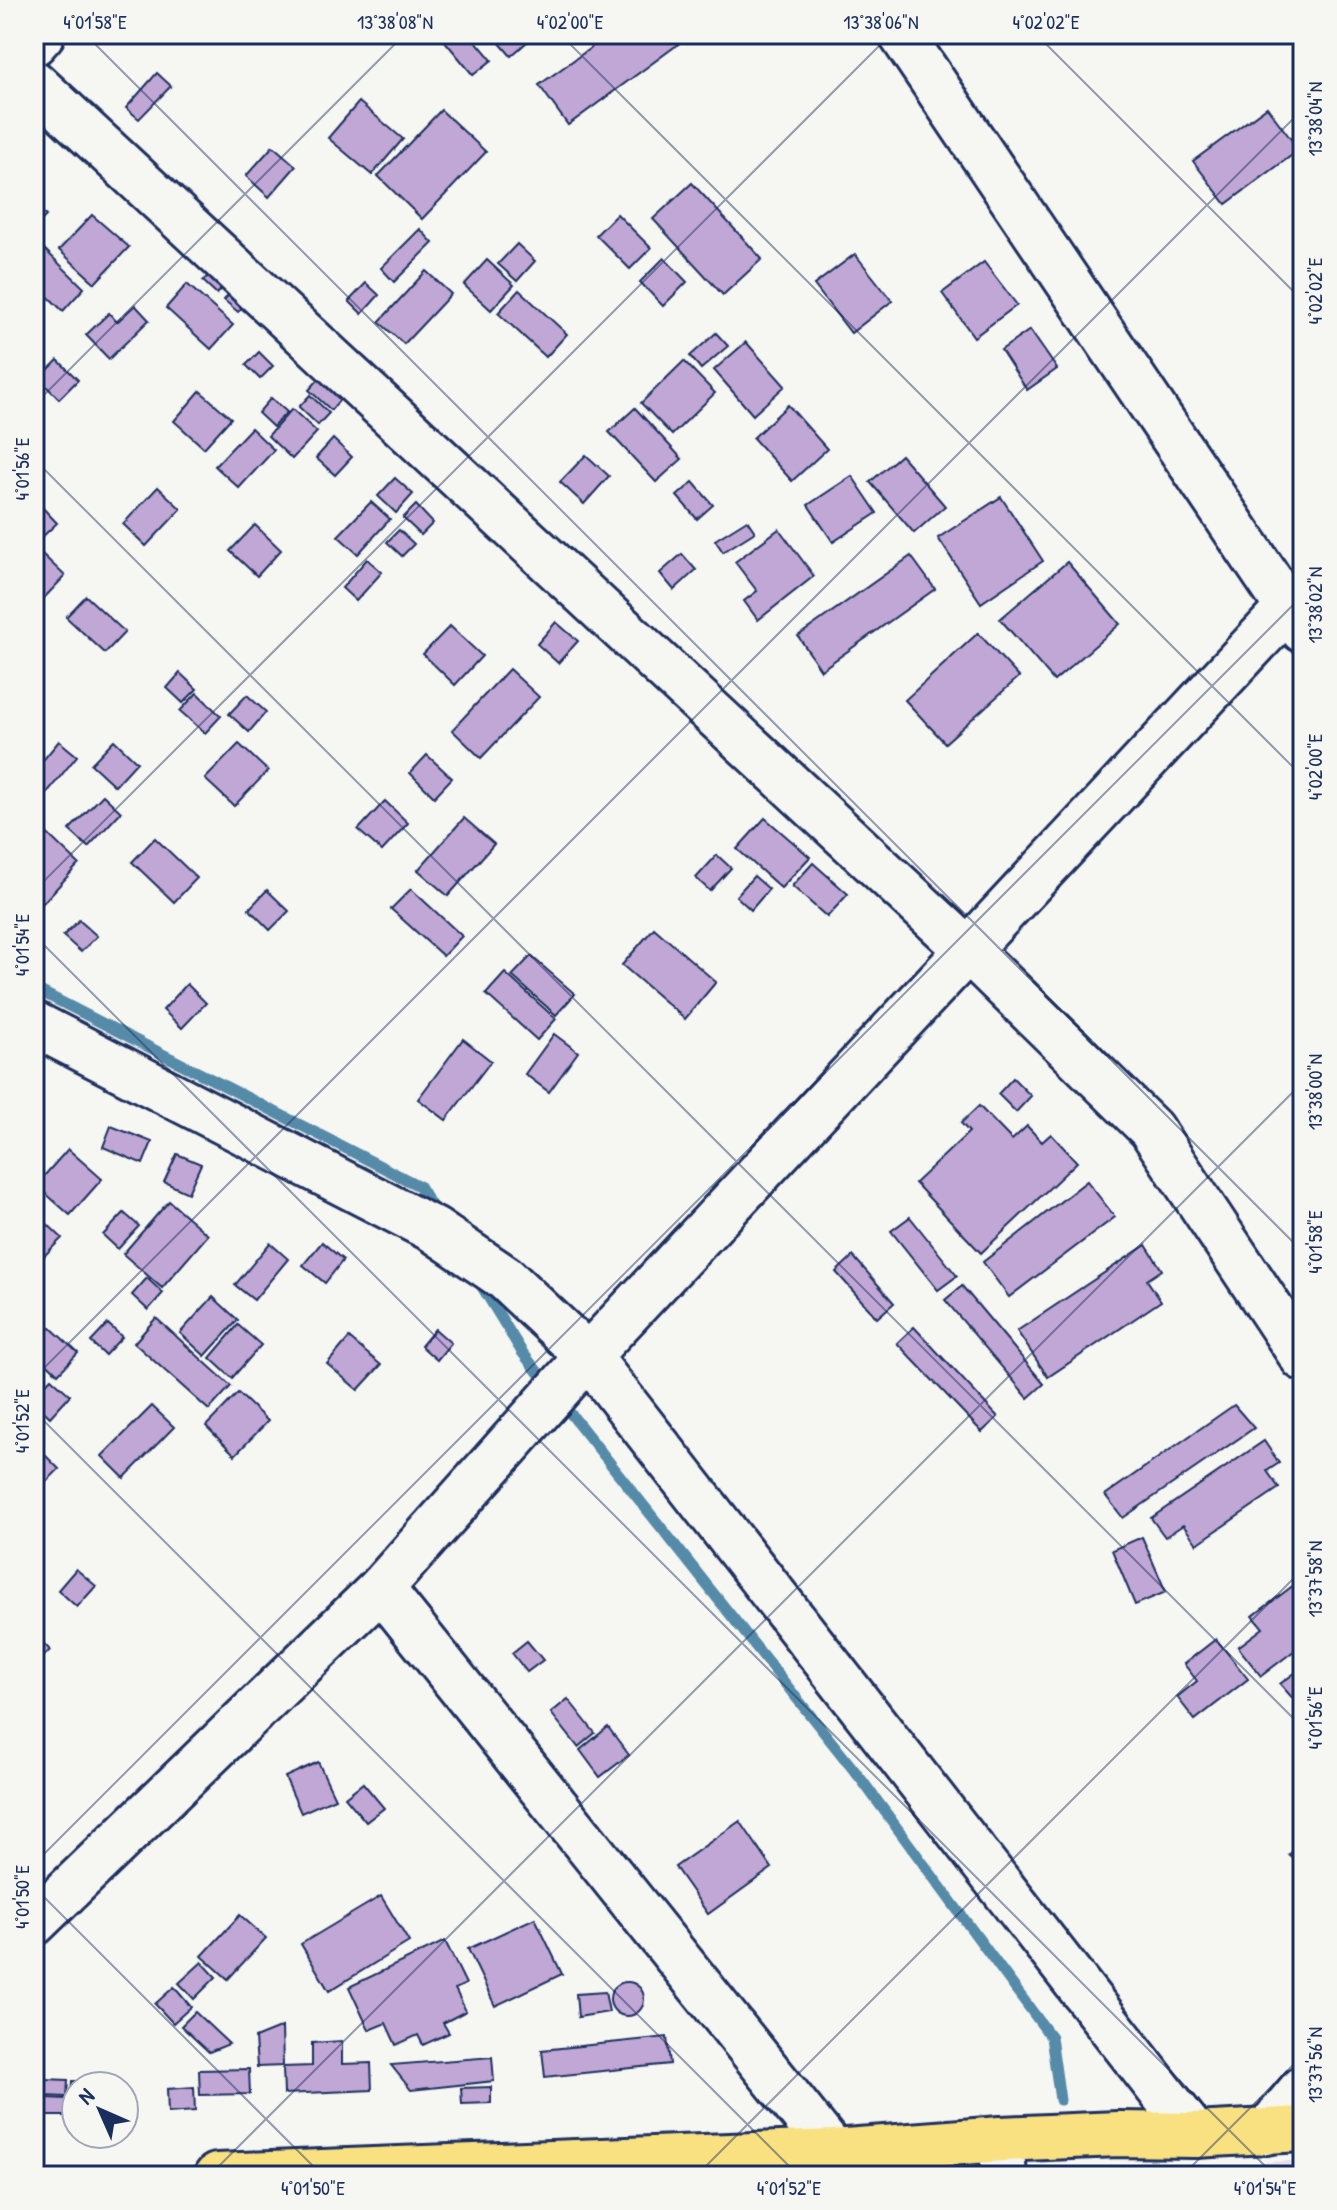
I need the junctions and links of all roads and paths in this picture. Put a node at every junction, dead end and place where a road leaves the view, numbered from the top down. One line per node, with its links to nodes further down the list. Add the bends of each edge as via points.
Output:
1 (42, 34): 3 (street)
2 (901, 34): 5 (street)
3 (34, 43)
4 (34, 83): 6 (street)
5 (1295, 619): 6 (street)
6 (968, 950): 8 (street); 9 (street, via 1151,1129)
7 (34, 1024): 8 (street, via 434,1230 505,1278)
8 (588, 1356): 10 (street); 14 (street)
9 (1303, 1358)
10 (381, 1588): 11 (street); 16 (street)
11 (34, 1923)
12 (1303, 2088): 13 (street)
13 (1284, 2130): 14 (main road)
14 (1195, 2135): 15 (main road, via 1118,2134)
15 (1002, 2158): 16 (main road)
16 (823, 2164): 17 (main road)
17 (360, 2172): 18 (main road)
18 (217, 2176)

